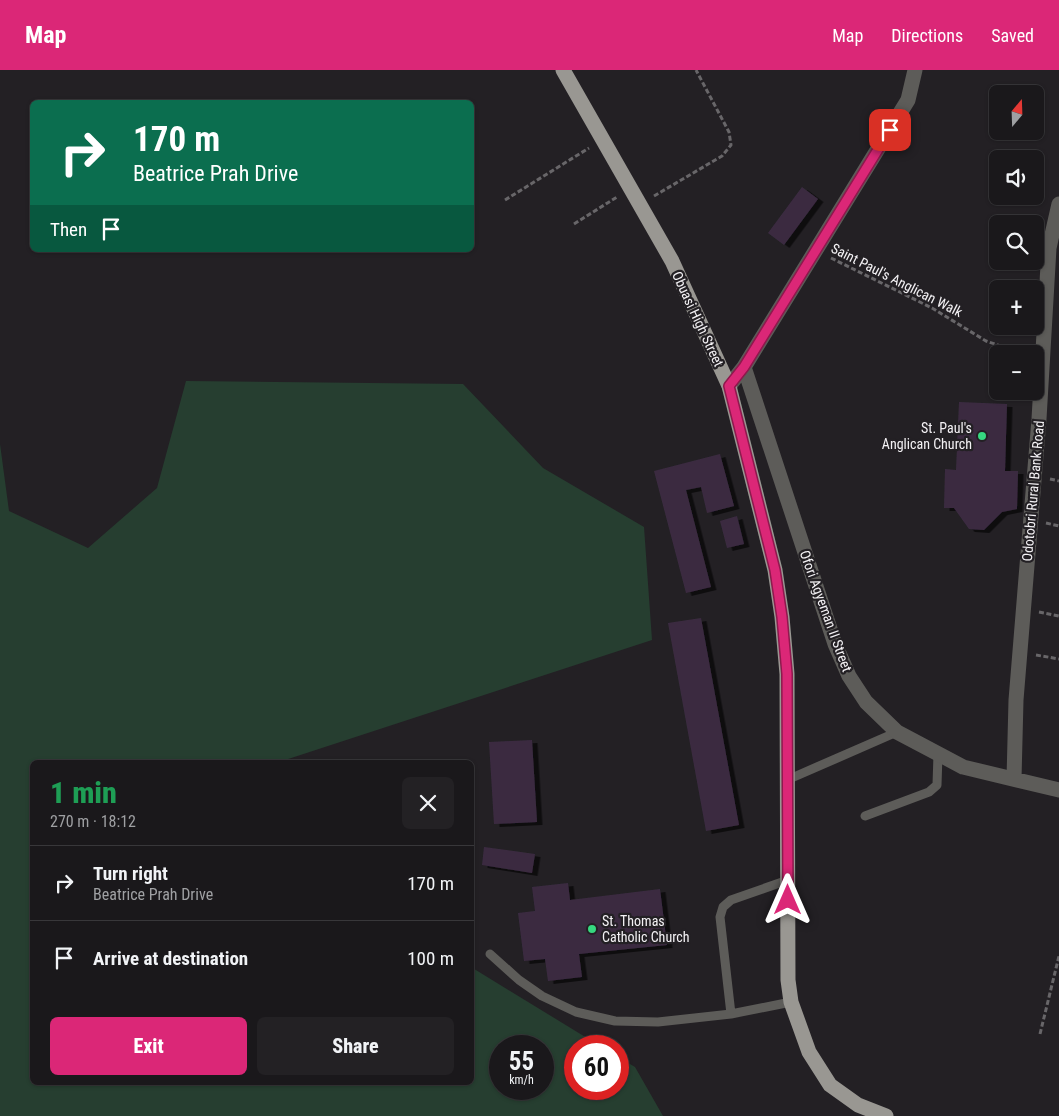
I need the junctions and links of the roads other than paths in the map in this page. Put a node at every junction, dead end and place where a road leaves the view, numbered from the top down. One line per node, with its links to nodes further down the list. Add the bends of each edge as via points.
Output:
1 (562, 70): 5 (main road, Obuasi High Street, via 672,261)
2 (915, 70): 4 (street, via 908,100)
3 (1059, 204): 8 (street, Odotobri Rural Bank Road, via 1050,248 1016,700)
4 (744, 367): 5 (street); 6 (street, Ofori Agyeman II Street, via 835,644 849,676 866,702)
5 (729, 386): 9 (main road, Obuasi High Street, via 775,570 782,617 787,674)
6 (896, 732): 7 (street, Ofori Agyeman II Street); 9 (lane)
7 (938, 754): 8 (street, Ofori Agyeman II Street, via 963,767); 11 (lane, via 937,785 929,792)
8 (1014, 779): 10 (street, Ofori Agyeman II Street)
9 (787, 780): 12 (main road, Obuasi High Street)
10 (1059, 790)
11 (865, 816)
12 (788, 880): 14 (main road, Obuasi High Street); 15 (lane, via 731,900 724,907 720,917)
13 (490, 954): 15 (lane, via 542,996 576,1012 615,1021 658,1022)
14 (791, 1002): 15 (lane); 16 (main road, Obuasi High Street, via 809,1052 830,1085 858,1105)
15 (731, 1014)
16 (886, 1116)

